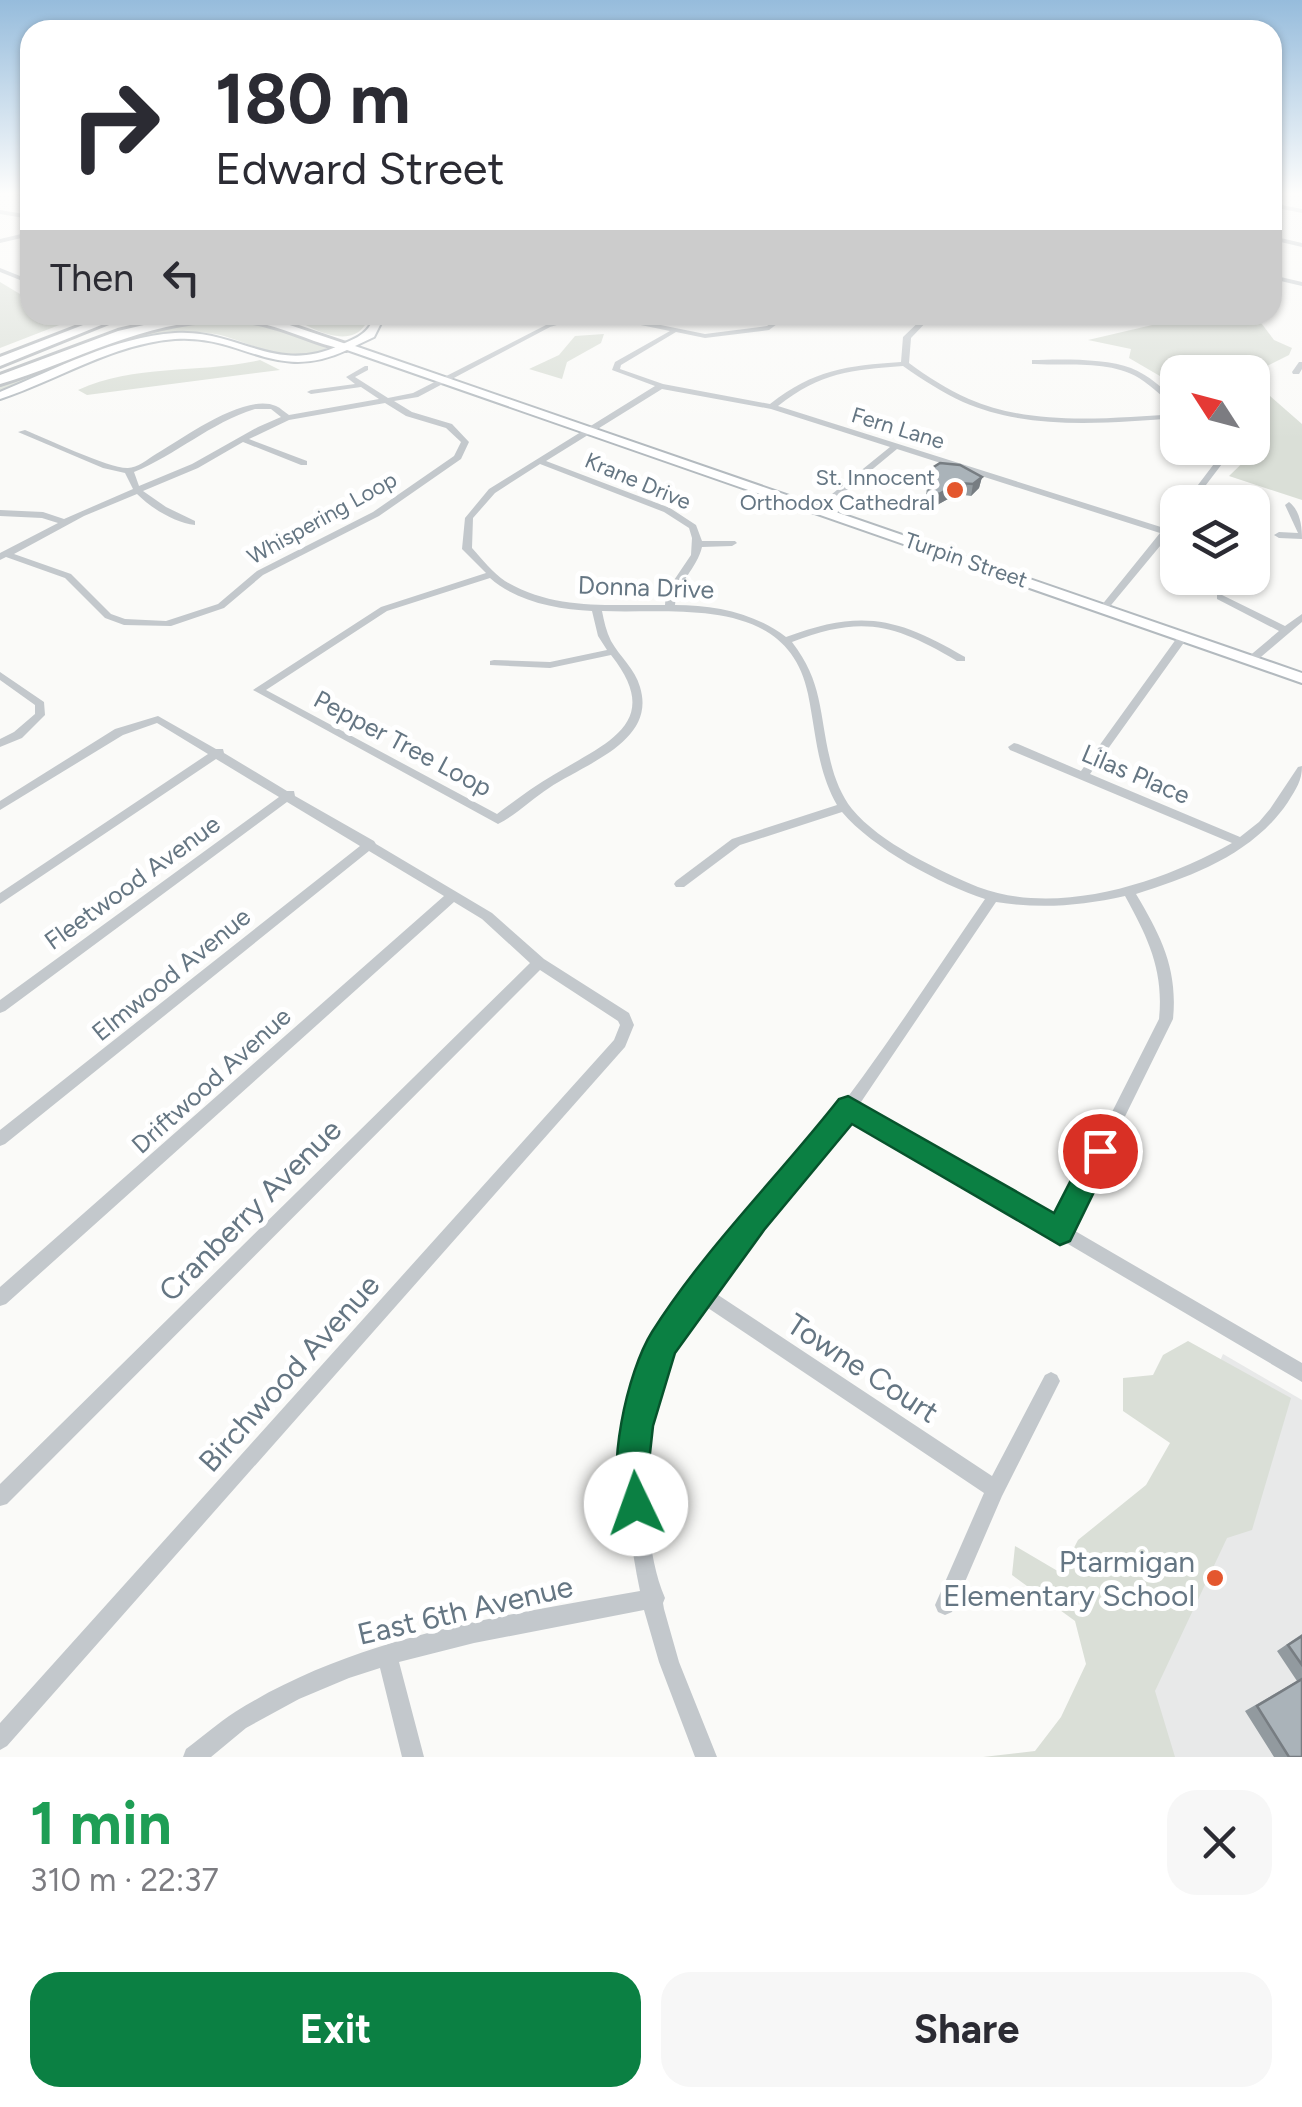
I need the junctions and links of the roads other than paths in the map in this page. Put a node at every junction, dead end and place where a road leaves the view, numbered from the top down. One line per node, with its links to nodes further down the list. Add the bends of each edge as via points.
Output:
1 (94, 325): 13 (highway)
2 (134, 325): 17 (highway)
3 (171, 325): 17 (highway)
4 (278, 325): 12 (highway)
5 (301, 325): 12 (highway)
6 (376, 325): 12 (street)
7 (551, 325): 18 (street)
8 (650, 325): 11 (street)
9 (773, 325): 11 (street, via 741,334)
10 (920, 325): 15 (street, via 907,338)
11 (672, 332): 20 (street, Fern Lane, via 616,370)
12 (346, 346): 18 (street, Turpin Street); 23 (street, via 292,360 212,337 177,336 118,348)
13 (0, 362)
14 (1036, 362): 21 (street, via 1118,364)
15 (905, 364): 25 (street, via 826,371 800,382); 26 (street, via 968,404 1041,421)
16 (366, 368): 19 (street, via 350,377)
17 (0, 380)
18 (445, 380): 24 (street); 28 (street, Turpin Street)
19 (362, 384): 22 (street); 24 (street)
20 (661, 386): 25 (street, Fern Lane); 28 (street)
21 (1160, 389)
22 (311, 392)
23 (0, 396)
24 (391, 402): 27 (street); 47 (street, Whispering Loop, via 459,434 465,442 458,457 376,514 289,556 195,617 167,624 124,622 108,616 68,576)
25 (772, 407): 31 (street, Fern Lane)
26 (1160, 417)
27 (287, 418): 30 (street); 34 (street, via 263,406 236,412)
28 (588, 430): 32 (street); 37 (street, Turpin Street)
29 (22, 432): 34 (street)
30 (242, 440): 33 (street); 35 (street)
31 (897, 445): 37 (street); 41 (street, Fern Lane)
32 (539, 462): 46 (street, Krane Drive, via 682,518); 48 (street, via 492,491 470,518 467,549)
33 (304, 463)
34 (129, 470): 35 (street)
35 (140, 491): 39 (street); 40 (street)
36 (1290, 506): 43 (street)
37 (819, 510): 51 (street, Turpin Street)
38 (0, 513): 39 (street)
39 (64, 522): 47 (street)
40 (192, 522)
41 (1160, 530)
42 (1279, 534): 43 (street)
43 (1302, 534)
44 (1160, 539): 51 (street)
45 (732, 543): 46 (street)
46 (699, 544): 50 (street, Krane Drive, via 694,565 670,592)
47 (3, 556)
48 (487, 576): 52 (street, Donna Drive, via 526,597); 57 (street, Pepper Tree Loop, via 384,610 258,690 498,820 626,732 639,704 635,685)
49 (1220, 597): 54 (street)
50 (670, 606): 52 (street, Donna Drive); 56 (street, Donna Drive, via 744,617)
51 (1104, 608): 55 (street, Turpin Street)
52 (597, 611): 57 (street, Pepper Tree Loop, via 600,636)
53 (1302, 618): 54 (street)
54 (1286, 630): 59 (street)
55 (1182, 637): 59 (street, Turpin Street); 67 (street)
56 (788, 640): 58 (street, via 821,626 869,620 918,634); 70 (street, via 810,676 830,782)
57 (611, 652): 60 (street, via 550,665)
58 (961, 659)
59 (1251, 660): 62 (street, Turpin Street)
60 (494, 663)
61 (0, 675): 63 (street, via 40,704 40,716)
62 (1302, 678)
63 (0, 744)
64 (1014, 747): 67 (street, Lilas Place)
65 (219, 752): 68 (street); 69 (street, via 158,718 142,721); 77 (street)
66 (1302, 770): 71 (street, via 1262,826)
67 (1082, 776): 71 (street, Lilas Place)
68 (290, 794): 72 (street); 79 (street, Fleetwood Avenue)
69 (0, 806)
70 (843, 807): 73 (street, via 736,842); 76 (street, via 889,846)
71 (1241, 842): 74 (street, via 1193,870)
72 (370, 844): 75 (street); 81 (street, Elmwood Avenue)
73 (680, 884)
74 (1128, 890): 76 (street, via 1050,901); 82 (street, via 1166,964 1166,1018)
75 (452, 896): 78 (street, via 487,916); 84 (street, Driftwood Avenue)
76 (993, 897): 80 (street)
77 (0, 899)
78 (539, 962): 88 (street, Cranberry Avenue); 92 (street, Birchwood Avenue, via 624,1017 628,1025 620,1043)
79 (0, 1007)
80 (848, 1108): 82 (street); 83 (street)
81 (0, 1139)
82 (1060, 1232): 85 (street)
83 (700, 1293): 87 (street, Towne Court); 89 (street, via 662,1345 636,1426 632,1471)
84 (0, 1298)
85 (1302, 1372)
86 (1051, 1381): 87 (street)
87 (995, 1489): 90 (street)
88 (0, 1498)
89 (654, 1598): 91 (street, East 6th Avenue); 95 (street)
90 (945, 1605)
91 (387, 1654): 93 (street, East 6th Avenue, via 310,1682 251,1714); 94 (street)
92 (0, 1739)
93 (194, 1757)
94 (413, 1757)
95 (706, 1757)

